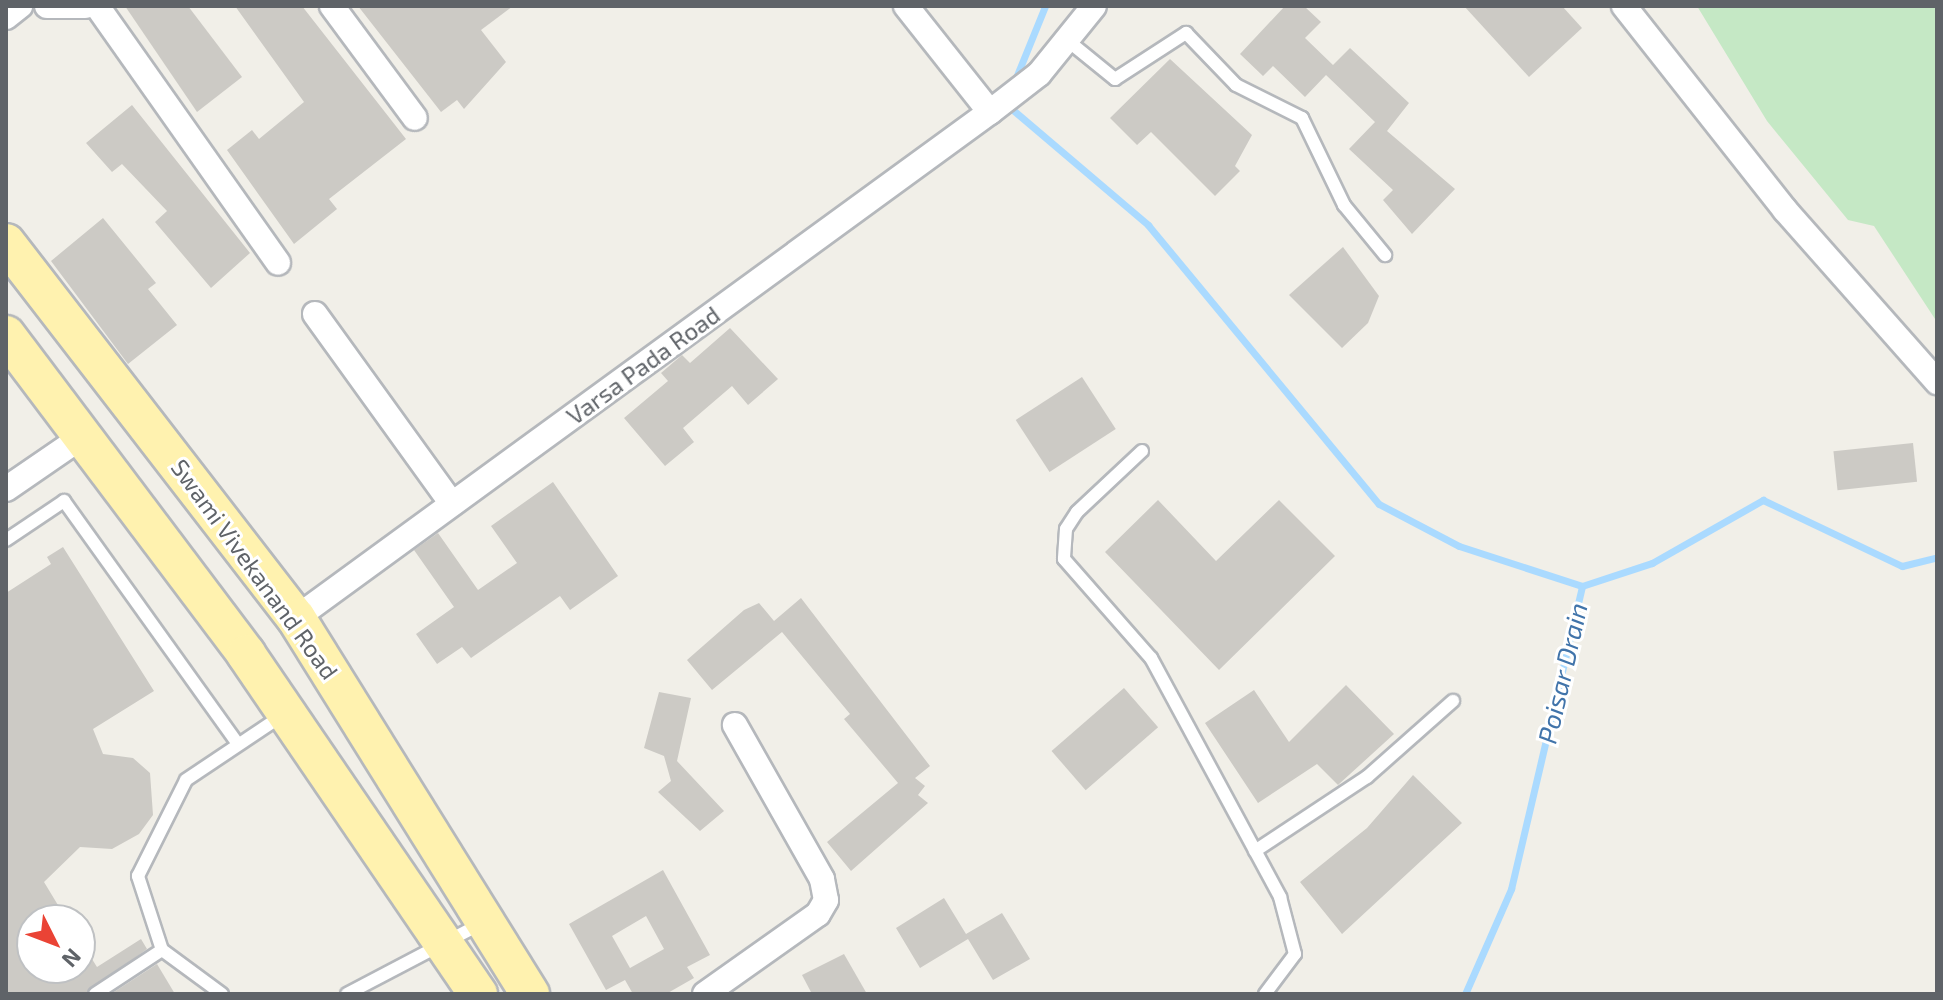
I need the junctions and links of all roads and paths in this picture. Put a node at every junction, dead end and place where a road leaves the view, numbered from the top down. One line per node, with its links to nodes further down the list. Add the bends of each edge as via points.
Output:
1 (20, 6): 9 (street)
2 (47, 6): 3 (street)
3 (85, 6)
4 (97, 6): 15 (street)
5 (332, 6): 12 (street)
6 (906, 6): 11 (street)
7 (1094, 6): 10 (street, Varsa Pada Road)
8 (1624, 6): 18 (street, via 1785,210)
9 (6, 17)
10 (1067, 40): 11 (street, Varsa Pada Road, via 1039,74); 14 (lane, via 1115,79 1186,33 1236,85 1302,118 1344,205)
11 (990, 112): 22 (street, Varsa Pada Road)
12 (415, 118)
13 (6, 243): 24 (main road, Swami Vivekanand Road)
14 (1385, 255)
15 (278, 263)
16 (315, 314): 22 (street)
17 (6, 335): 19 (main road)
18 (1937, 382)
19 (83, 436): 21 (street); 26 (main road)
20 (1142, 451): 29 (lane, via 1077,512 1066,529 1064,559 1151,658)
21 (6, 489)
22 (452, 504): 24 (street, Varsa Pada Road)
23 (6, 540): 28 (lane, via 64,501)
24 (296, 618): 30 (main road, Swami Vivekanand Road)
25 (1453, 701): 29 (lane, via 1367,777)
26 (286, 713): 28 (lane); 31 (main road)
27 (735, 725): 38 (street, via 822,879 826,900 818,914)
28 (237, 743): 32 (lane, via 186,780 138,876)
29 (1255, 851): 39 (lane, via 1296,940 1289,969)
30 (488, 919): 31 (lane); 37 (main road, Swami Vivekanand Road)
31 (446, 947): 35 (lane); 36 (main road)
32 (162, 950): 33 (lane); 34 (lane)
33 (95, 994)
34 (222, 994)
35 (347, 994)
36 (478, 994)
37 (530, 994)
38 (705, 994)
39 (1265, 994)

